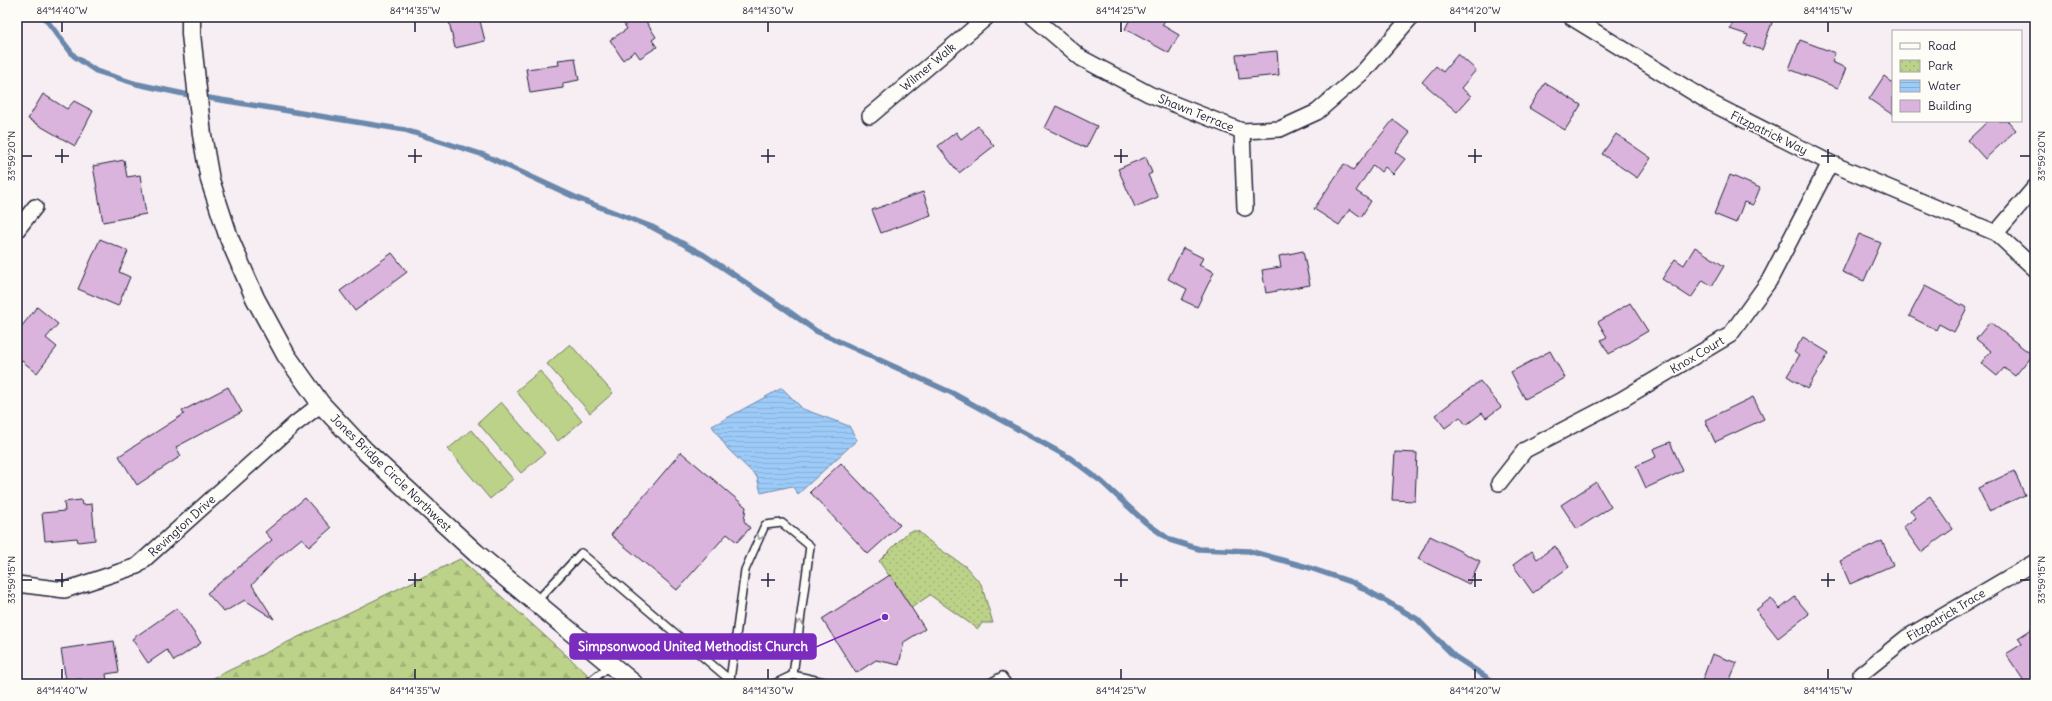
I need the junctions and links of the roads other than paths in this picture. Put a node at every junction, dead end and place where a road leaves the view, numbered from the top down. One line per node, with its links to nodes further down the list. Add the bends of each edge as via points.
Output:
1 (191, 17): 15 (street, Jones Bridge Circle Northwest, via 202,135 210,180 229,238 255,298 286,355)
2 (987, 17): 6 (street, Wilmer Walk)
3 (1033, 17): 7 (street, Shawn Terrace, via 1081,58 1149,94)
4 (1412, 17): 7 (street, Shawn Terrace, via 1364,71 1317,112 1280,129)
5 (1571, 17): 8 (street, Fitzpatrick Way, via 1709,102)
6 (870, 116)
7 (1242, 131): 11 (street)
8 (1830, 163): 13 (street, Fitzpatrick Way); 16 (street, Knox Court, via 1769,281 1730,335 1621,400 1526,450)
9 (2035, 187): 13 (street)
10 (35, 207): 12 (street)
11 (1245, 208)
12 (17, 230)
13 (1996, 233): 14 (street, Fitzpatrick Way)
14 (2035, 269)
15 (321, 404): 18 (street, Revington Drive, via 295,424 137,566 65,590); 19 (street, Jones Bridge Circle Northwest, via 364,450 476,553)
16 (1498, 483)
17 (2035, 562): 21 (street, Fitzpatrick Trace, via 1906,638)
18 (17, 584)
19 (536, 602): 20 (street, Jones Bridge Circle Northwest); 23 (lane, via 581,553)
20 (611, 665): 24 (lane); 25 (street, Jones Bridge Circle Northwest)
21 (1861, 674)
22 (793, 675): 23 (lane, one-way to 23, via 810,546 782,523 765,525 745,570); 26 (lane); 27 (lane)
23 (730, 682)
24 (587, 684)
25 (634, 684)
26 (774, 684)
27 (833, 684)
28 (988, 684): 29 (lane, via 1002,676)
29 (1008, 684)

